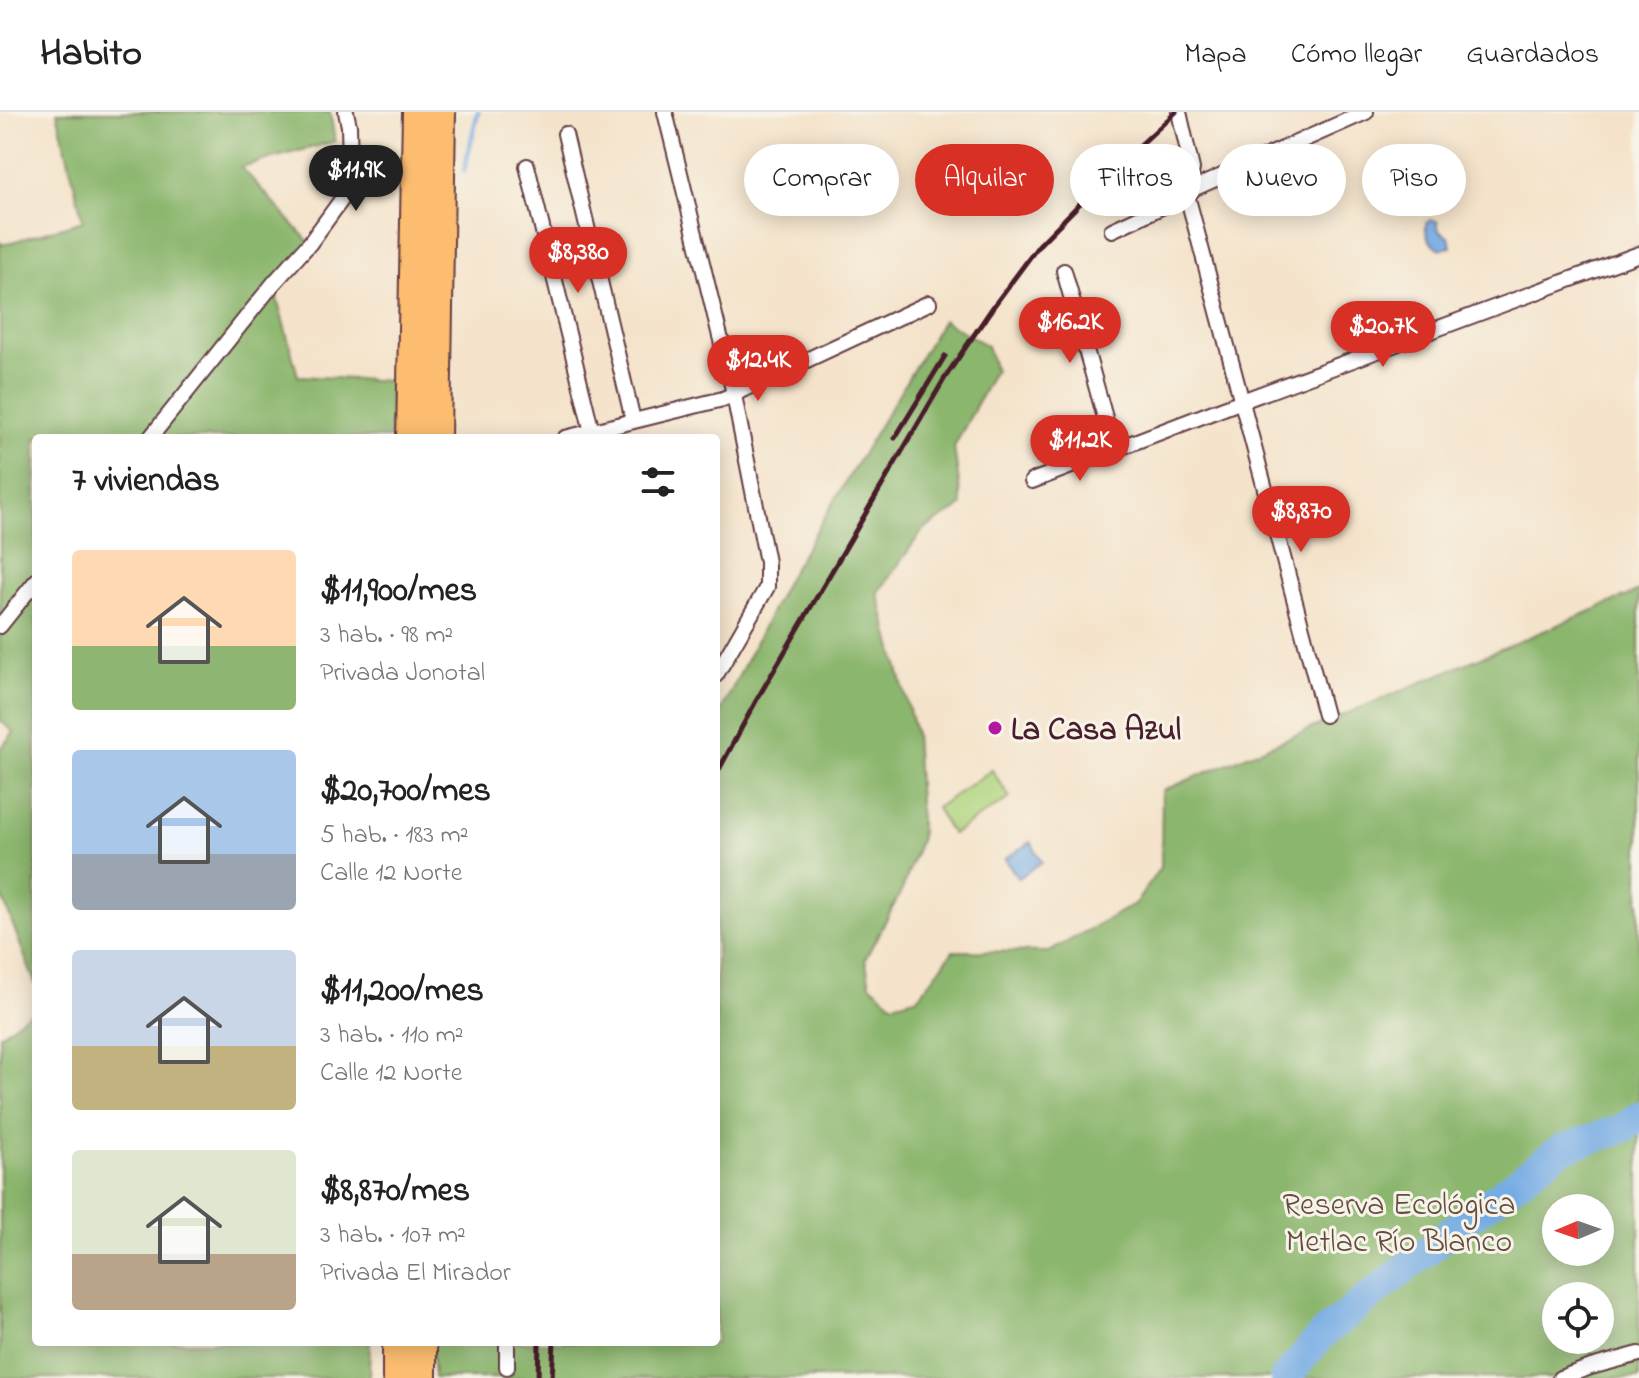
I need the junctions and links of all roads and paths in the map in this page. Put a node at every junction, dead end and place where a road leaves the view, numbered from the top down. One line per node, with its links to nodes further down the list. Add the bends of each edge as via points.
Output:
1 (346, 112): 21 (street, via 350,164 342,199)
2 (417, 112): 22 (highway)
3 (441, 112): 23 (highway)
4 (665, 112): 17 (street)
5 (1179, 112): 8 (street)
6 (1366, 112): 10 (street)
7 (565, 134): 19 (street)
8 (1186, 144)
9 (527, 166): 20 (street)
10 (1201, 185)
11 (1142, 216): 13 (street)
12 (1193, 216): 18 (street)
13 (1112, 230)
14 (1639, 254): 18 (street)
15 (1064, 271): 25 (street)
16 (929, 303): 17 (street)
17 (734, 393): 19 (street); 29 (street, via 767,562 767,587)
18 (1242, 401): 25 (street); 30 (street)
19 (633, 420): 20 (street)
20 (592, 432): 24 (street)
21 (153, 434)
22 (411, 434)
23 (436, 434)
24 (583, 434)
25 (1114, 450): 26 (street)
26 (1032, 481)
27 (32, 586): 28 (street)
28 (0, 626)
29 (720, 668)
30 (1325, 715)
31 (397, 1346): 36 (highway)
32 (422, 1346): 37 (highway)
33 (507, 1346): 35 (street)
34 (1639, 1354): 38 (street)
35 (507, 1367)
36 (397, 1378)
37 (422, 1378)
38 (1560, 1378)

